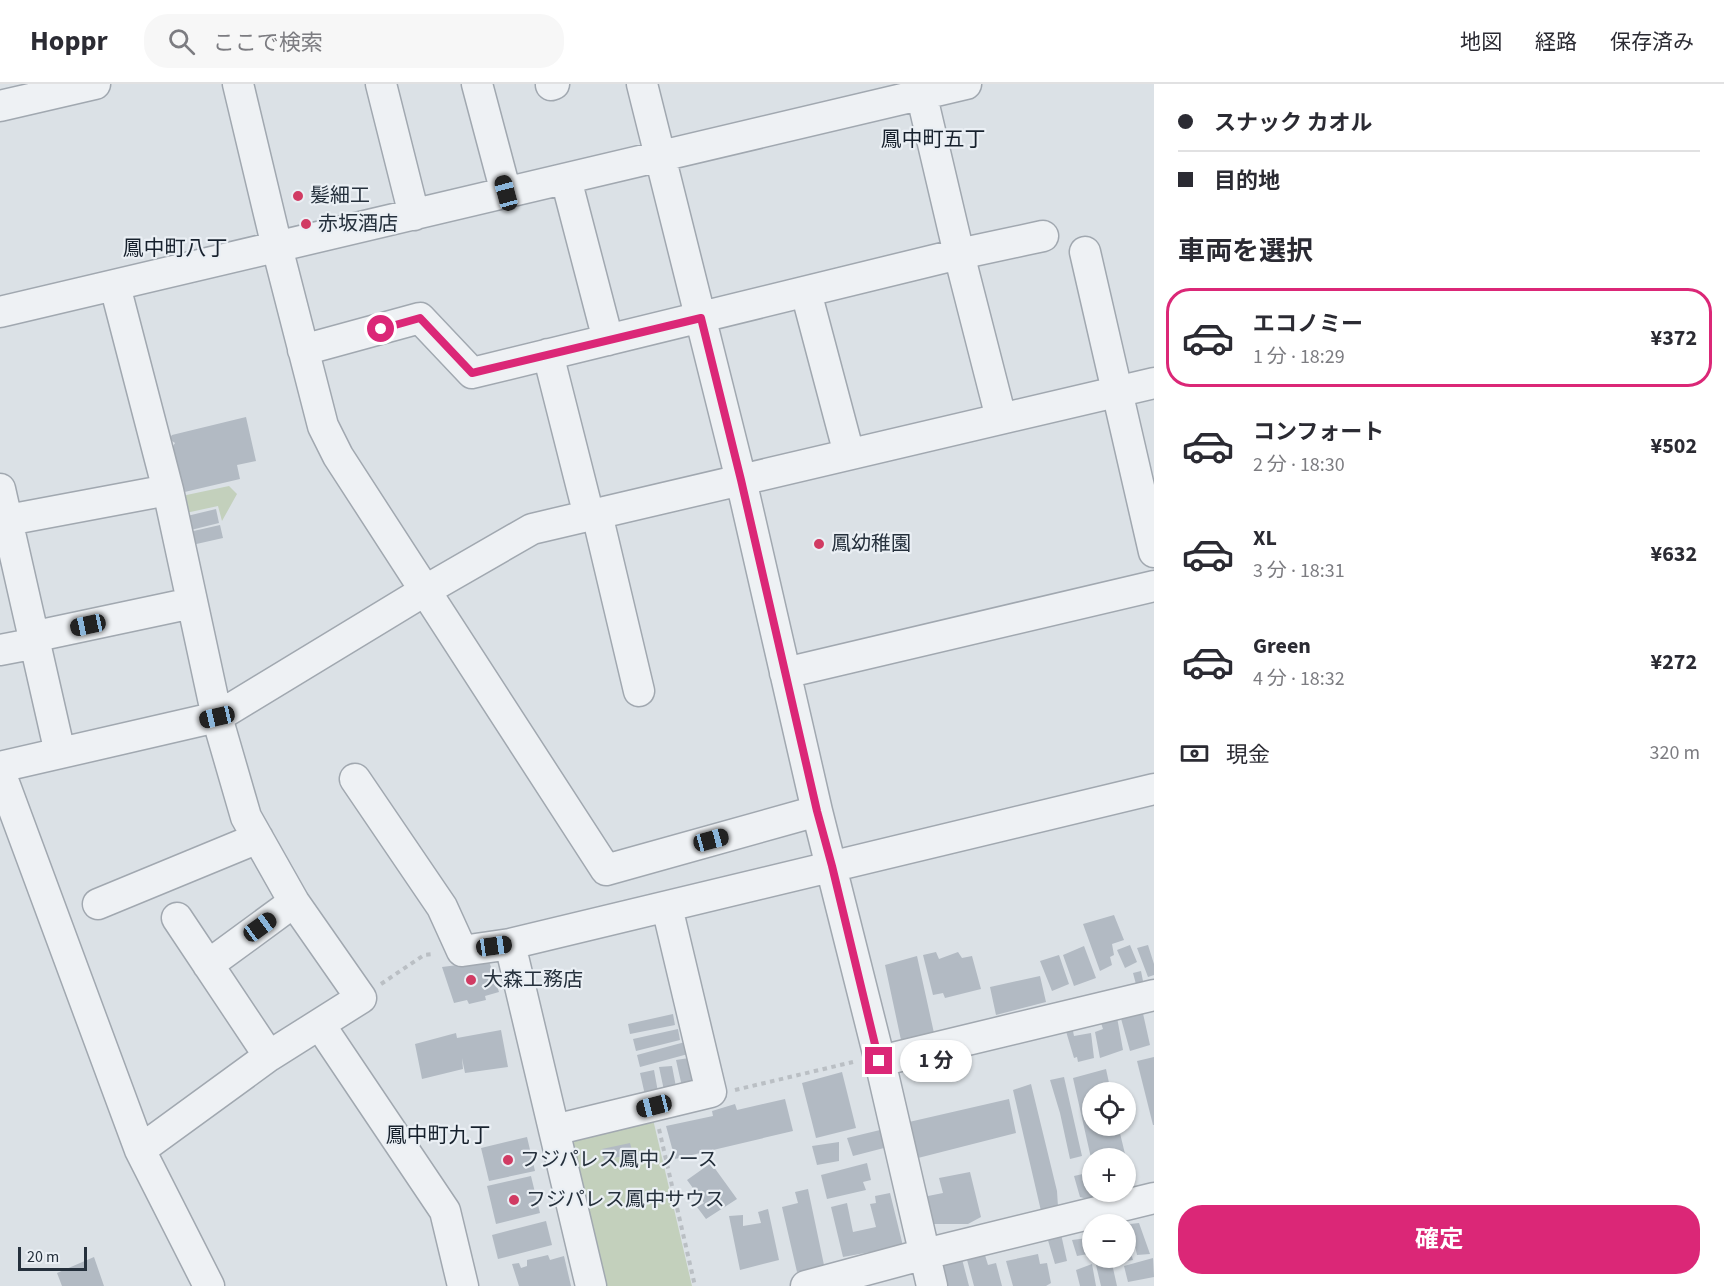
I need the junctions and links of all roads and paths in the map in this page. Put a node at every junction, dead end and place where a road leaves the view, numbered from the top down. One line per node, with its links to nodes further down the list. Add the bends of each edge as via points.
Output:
1 (95, 84): 8 (street)
2 (238, 84): 14 (street)
3 (381, 84): 12 (street)
4 (477, 84): 11 (street)
5 (642, 84): 9 (street)
6 (966, 84): 7 (street)
7 (921, 90): 9 (street); 16 (street)
8 (11, 97)
9 (659, 157): 10 (street); 20 (street)
10 (566, 179): 11 (street); 21 (street)
11 (506, 193): 12 (street)
12 (414, 215): 14 (street)
13 (1043, 236): 16 (street)
14 (277, 247): 17 (street); 22 (street)
15 (1085, 252): 25 (street)
16 (959, 254): 18 (street); 26 (street)
17 (115, 286): 19 (street); 30 (street)
18 (806, 292): 20 (street); 27 (street)
19 (0, 312)
20 (701, 318): 21 (street); 28 (street)
21 (608, 340): 23 (street)
22 (303, 350): 23 (street, via 420,318 472,373); 35 (street, via 323,426 338,456)
23 (548, 354): 31 (street)
24 (1154, 383): 25 (street)
25 (1116, 393): 26 (street); 33 (street)
26 (1001, 418): 27 (street)
27 (849, 454): 28 (street)
28 (741, 480): 31 (street); 39 (street)
29 (0, 489): 32 (street)
30 (168, 490): 32 (street); 36 (street)
31 (593, 515): 35 (street, via 532,529); 40 (street)
32 (8, 520): 37 (street)
33 (1154, 552)
34 (1154, 586): 39 (street)
35 (426, 590): 41 (street); 46 (street, via 606,870)
36 (192, 603): 37 (street, via 46,634); 41 (street)
37 (34, 640): 38 (street); 42 (street)
38 (0, 650)
39 (785, 674): 46 (street)
40 (639, 692)
41 (217, 717): 42 (street); 47 (street, via 246,817)
42 (60, 753): 43 (street)
43 (0, 770): 64 (street)
44 (355, 779): 54 (street, via 442,907)
45 (1154, 789): 48 (street)
46 (817, 811): 48 (street)
47 (258, 838): 49 (street); 50 (street)
48 (832, 866): 51 (street); 60 (street)
49 (294, 902): 55 (street); 57 (street)
50 (98, 904)
51 (668, 907): 53 (street); 61 (street)
52 (177, 918): 55 (street)
53 (510, 944): 54 (street); 63 (street)
54 (462, 951): 57 (path, via 424,955)
55 (208, 965): 59 (street)
56 (1154, 995): 60 (street)
57 (361, 998): 58 (street)
58 (320, 1025): 59 (street); 68 (street, via 445,1210)
59 (269, 1056): 64 (street)
60 (879, 1061): 61 (path, via 865,1060 723,1093); 66 (street)
61 (711, 1092): 62 (street)
62 (654, 1106): 63 (street); 70 (path)
63 (554, 1130): 69 (street)
64 (140, 1150): 67 (street)
65 (1154, 1198): 66 (street)
66 (925, 1254): 71 (street); 72 (street)
67 (209, 1286)
68 (463, 1286)
69 (591, 1286)
70 (695, 1286)
71 (806, 1286)
72 (932, 1286)

